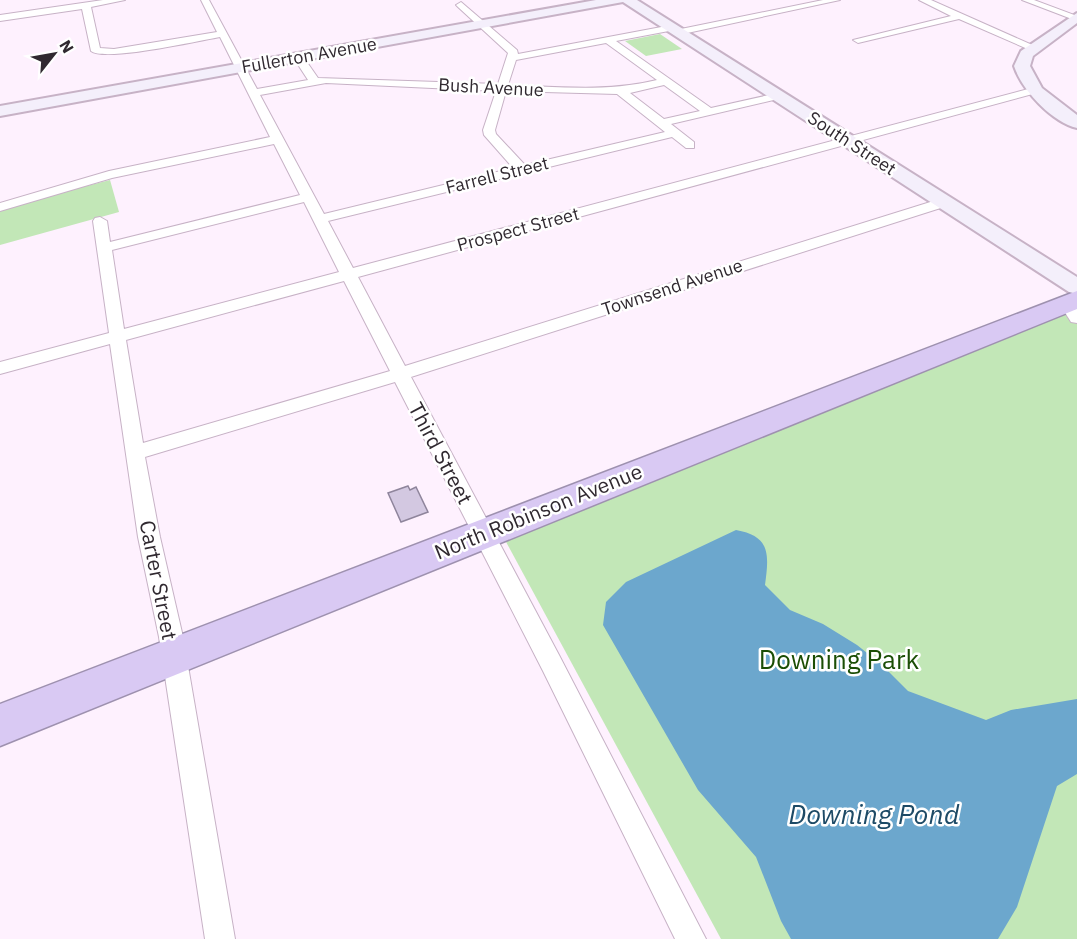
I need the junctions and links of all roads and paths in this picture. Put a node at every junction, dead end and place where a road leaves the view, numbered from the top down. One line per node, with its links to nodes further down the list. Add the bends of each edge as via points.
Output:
1 (121, 0): 8 (street)
2 (205, 0): 15 (street, Third Street)
3 (618, 0): 13 (street, Fullerton Avenue)
4 (628, 0): 14 (street, South Street)
5 (836, 0): 14 (street)
6 (923, 0): 10 (street)
7 (1026, 0): 12 (street)
8 (86, 5): 11 (street); 15 (street, via 96,51)
9 (460, 5): 13 (street)
10 (961, 16): 17 (street); 18 (street)
11 (0, 18)
12 (1076, 18): 18 (street)
13 (482, 24): 19 (street, Fullerton Avenue); 20 (street, via 511,49)
14 (675, 30): 16 (street); 28 (street, South Street)
15 (223, 34): 21 (street, Third Street)
16 (608, 40): 20 (street); 23 (street)
17 (858, 40)
18 (1034, 48): 25 (street, via 1026,54 1022,66)
19 (298, 57): 21 (street, Fullerton Avenue); 22 (street)
20 (512, 58): 24 (street)
21 (241, 68): 27 (street, Third Street); 29 (street, Fullerton Avenue)
22 (314, 81): 24 (street, Bush Avenue); 27 (street, Bush Avenue)
23 (666, 81): 26 (street, Bush Avenue); 30 (street)
24 (502, 87): 26 (street, Bush Avenue); 37 (street, via 490,135)
25 (1036, 90): 32 (street); 35 (street, Prospect Street)
26 (620, 91): 31 (street)
27 (254, 93): 34 (street, Third Street)
28 (778, 96): 30 (street); 35 (street, South Street)
29 (0, 111)
30 (709, 112): 31 (street)
31 (662, 123): 33 (street)
32 (1077, 123)
33 (674, 132): 36 (street); 37 (street, Farrell Street)
34 (279, 139): 38 (street, Third Street); 40 (street, via 109,175)
35 (848, 140): 39 (street, South Street); 44 (street, Prospect Street)
36 (690, 144)
37 (521, 169): 41 (street, Farrell Street)
38 (308, 197): 41 (street, Third Street); 43 (street)
39 (945, 202): 45 (street, South Street); 48 (street, Townsend Avenue)
40 (0, 207)
41 (319, 219): 44 (street, Third Street)
42 (100, 221): 43 (street, Carter Street)
43 (104, 248): 46 (street, Carter Street)
44 (348, 275): 46 (street, Prospect Street); 48 (street, Third Street)
45 (1074, 301): 50 (highway, North Robinson Avenue)
46 (116, 336): 47 (street, Prospect Street); 49 (street, Carter Street)
47 (0, 368)
48 (400, 374): 49 (street, Townsend Avenue); 50 (street, Third Street)
49 (135, 453): 51 (street, Carter Street)
50 (482, 533): 51 (highway, North Robinson Avenue); 54 (street, Third Street)
51 (173, 658): 52 (highway, North Robinson Avenue); 53 (street, Carter Street)
52 (0, 725)
53 (220, 939)
54 (691, 939)

